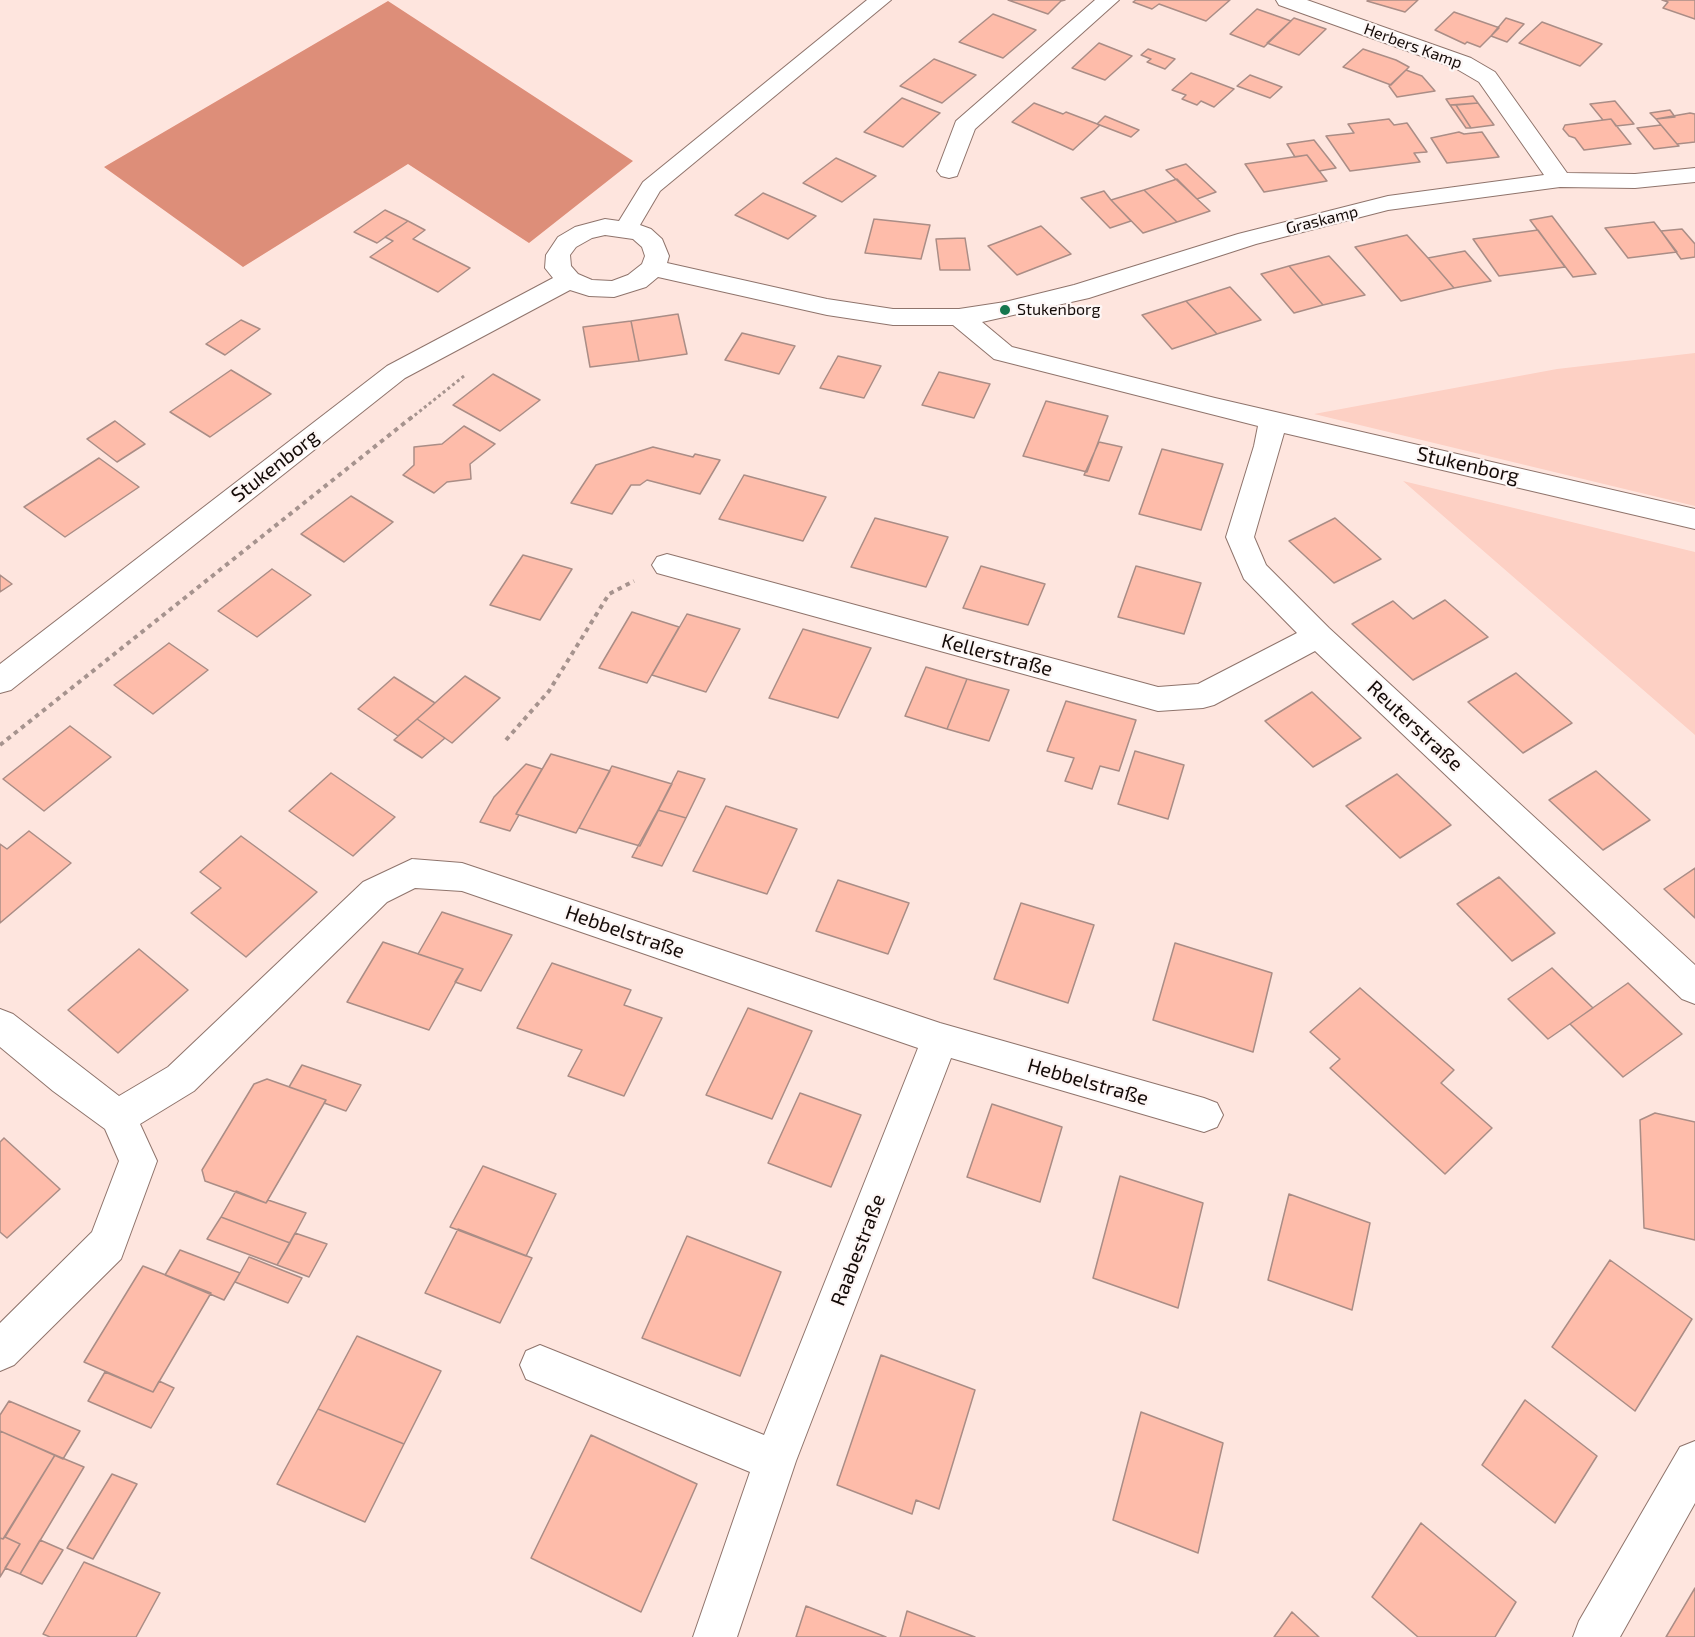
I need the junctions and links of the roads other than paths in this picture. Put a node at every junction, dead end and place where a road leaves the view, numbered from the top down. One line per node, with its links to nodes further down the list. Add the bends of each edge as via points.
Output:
1 (880, 0): 7 (street, via 651,187)
2 (1108, 0): 4 (street, via 964,126)
3 (1287, 0): 6 (street, Herbers Kamp, via 1463,63 1487,77)
4 (949, 171)
5 (1695, 175): 6 (street, Graskamp, via 1635,181)
6 (1560, 180): 10 (street, Graskamp, via 1388,203 1247,239 1080,292)
7 (626, 229): 8 (street, via 642,234 653,244 657,256); 9 (street, via 604,227 567,242 558,255 558,268)
8 (653, 268): 9 (street, via 637,281 614,289 589,288); 10 (street, via 827,307 893,316)
9 (569, 280): 15 (street, Stukenborg, via 396,372)
10 (959, 317): 11 (street, Stukenborg, via 1003,353)
11 (1273, 419): 12 (street, Stukenborg); 14 (street, Reuterstraße, via 1240,537 1254,571)
12 (1695, 519)
13 (667, 565): 14 (street, Kellerstraße, via 1158,699 1203,696)
14 (1318, 636): 16 (street, Reuterstraße)
15 (0, 681)
16 (1695, 988)
17 (0, 1025): 20 (street)
18 (940, 1039): 19 (street, Hebbelstraße); 20 (street, Hebbelstraße, via 462,877 412,873 375,891 181,1079); 23 (street, Raabestraße)
19 (1204, 1115)
20 (118, 1117): 21 (street, via 138,1161 107,1245)
21 (0, 1352)
22 (540, 1365): 23 (street)
23 (776, 1461): 25 (street, Raabestraße)
24 (1695, 1462): 26 (street)
25 (716, 1637)
26 (1595, 1637)

